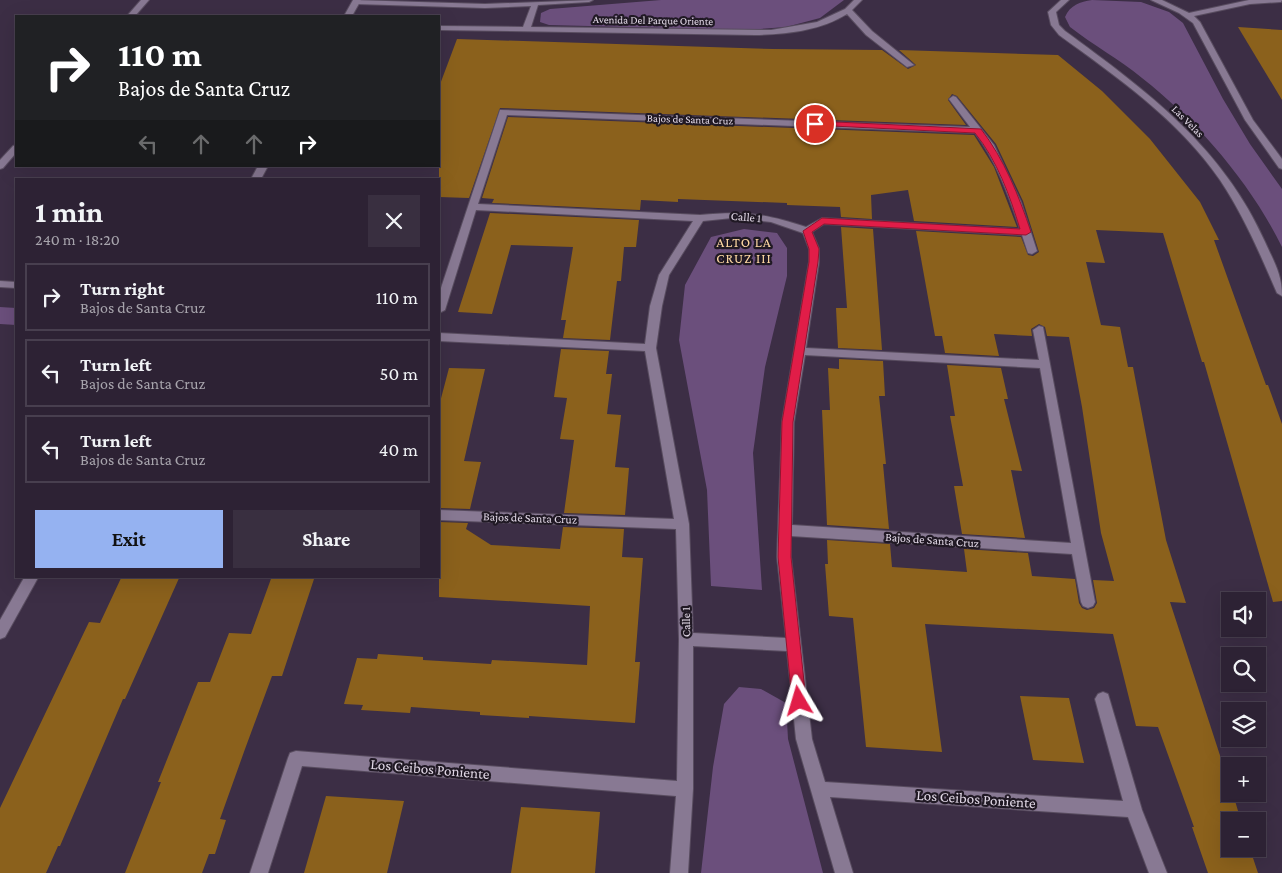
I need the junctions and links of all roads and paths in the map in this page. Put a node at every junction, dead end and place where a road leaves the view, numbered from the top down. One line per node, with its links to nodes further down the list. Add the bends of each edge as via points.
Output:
1 (145, 0): 10 (street)
2 (589, 0): 8 (street)
3 (858, 0): 9 (street, Avenida Del Parque Oriente)
4 (1065, 0): 28 (street, Las Velas, via 1052,12 1055,25 1133,85 1202,151 1251,222)
5 (1155, 0): 12 (street)
6 (1281, 0): 12 (street, via 1250,2)
7 (356, 1): 8 (street, via 442,6); 11 (street)
8 (535, 4): 14 (street)
9 (848, 10): 14 (street, Avenida Del Parque Oriente, via 813,26 760,33); 15 (street, via 872,36)
10 (132, 15)
11 (349, 15)
12 (1189, 15): 20 (street, via 1201,29 1249,120)
13 (440, 28): 14 (street, Avenida Del Parque Oriente)
14 (526, 29)
15 (910, 65)
16 (953, 99): 17 (street)
17 (978, 130): 21 (street, Bajos de Santa Cruz, via 503,112); 24 (street, via 989,145 1016,202)
18 (15, 149): 19 (street)
19 (0, 166)
20 (1282, 166)
21 (472, 207): 22 (street); 29 (street, Bajos de Santa Cruz)
22 (700, 218): 23 (street, Calle 1, via 732,214 772,219); 32 (street, Calle 1, via 664,275)
23 (807, 231): 24 (street, via 822,221); 33 (street, via 814,249 814,262)
24 (1026, 232): 25 (street)
25 (1032, 252)
26 (0, 284): 27 (street)
27 (15, 285)
28 (1282, 293)
29 (440, 307)
30 (1039, 330): 34 (street)
31 (440, 337): 32 (street)
32 (650, 348): 36 (street, Calle 1)
33 (800, 351): 34 (street); 37 (street, via 788,422)
34 (1045, 364): 38 (street)
35 (440, 515): 36 (street, Bajos de Santa Cruz)
36 (682, 524): 42 (street, Calle 1)
37 (786, 530): 38 (street, Bajos de Santa Cruz); 43 (street, via 784,557)
38 (1079, 549): 40 (street)
39 (31, 578): 41 (street)
40 (1088, 602)
41 (0, 632)
42 (686, 639): 43 (street); 46 (street, Calle 1)
43 (793, 645): 45 (street, via 804,739)
44 (1103, 698): 47 (street)
45 (819, 788): 47 (street, Los Ceibos Poniente); 50 (street)
46 (685, 789): 48 (street, Los Ceibos Poniente, via 296,758); 49 (street, Calle 1)
47 (1134, 810): 51 (street)
48 (259, 873)
49 (679, 873)
50 (844, 873)
51 (1158, 873)

